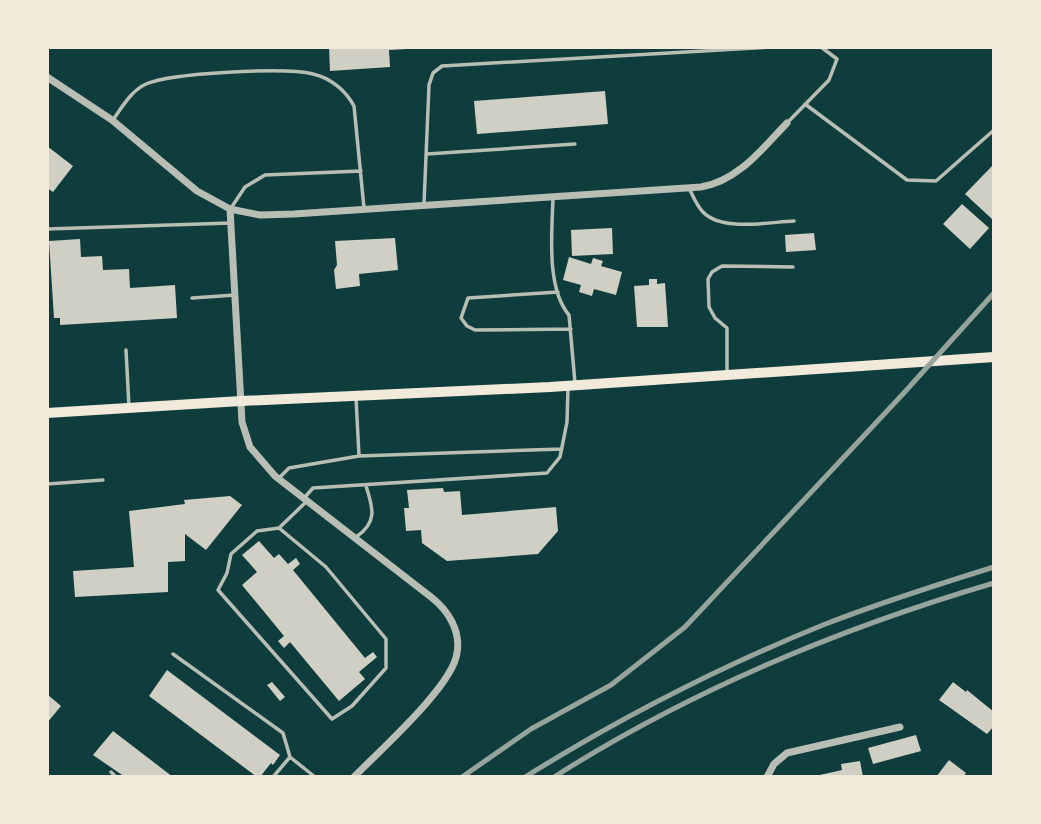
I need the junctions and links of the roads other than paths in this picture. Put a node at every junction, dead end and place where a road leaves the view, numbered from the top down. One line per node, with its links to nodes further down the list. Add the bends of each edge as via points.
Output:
1 (772, 47): 9 (lane, via 442,66 429,85)
2 (821, 47): 4 (lane, via 836,59 829,80)
3 (47, 78): 5 (street)
4 (806, 104): 6 (lane); 7 (lane, via 907,180 936,181)
5 (112, 120): 10 (lane, via 133,93 167,78 267,71 314,74 338,85 350,97); 14 (street, via 197,191)
6 (787, 123): 11 (street, via 735,173 711,186)
7 (994, 130)
8 (575, 144): 9 (lane)
9 (426, 154): 13 (lane)
10 (360, 172): 14 (lane, via 265,175 245,187); 15 (lane)
11 (689, 188): 12 (street); 16 (lane, via 703,212 727,224)
12 (552, 197): 13 (street); 20 (lane, via 552,256)
13 (424, 206): 15 (street)
14 (230, 209): 15 (street, via 274,215); 17 (street)
15 (364, 210)
16 (794, 221)
17 (230, 223): 18 (lane); 21 (street)
18 (47, 229)
19 (793, 267): 26 (lane, via 722,267 712,271 709,307 727,328)
20 (558, 292): 23 (lane); 23 (lane, via 468,298 461,318 475,330)
21 (235, 295): 22 (lane); 29 (street)
22 (192, 298)
23 (571, 330): 27 (lane)
24 (126, 350): 30 (lane)
25 (994, 357): 26 (main road)
26 (727, 375): 27 (main road)
27 (571, 385): 28 (main road); 32 (lane)
28 (356, 396): 29 (main road); 33 (lane)
29 (241, 401): 30 (main road); 34 (street, via 250,447)
30 (130, 408): 31 (main road)
31 (47, 413)
32 (562, 449): 33 (lane); 37 (lane, via 547,473)
33 (359, 456): 34 (lane, via 289,468)
34 (278, 479): 38 (street)
35 (103, 480): 36 (lane)
36 (47, 484)
37 (366, 485): 38 (lane, via 313,488); 40 (lane, via 374,509 366,530)
38 (305, 500): 39 (lane); 40 (street)
39 (279, 528): 39 (lane, via 257,531 231,554 218,590 332,719 352,706 386,668 386,639 326,566)
40 (354, 538): 48 (street, via 443,606 456,635 457,654 445,679)
41 (173, 654): 43 (lane, via 283,733)
42 (900, 727): 49 (street, via 787,753)
43 (290, 757): 46 (lane); 47 (lane)
44 (111, 772): 45 (lane)
45 (116, 777)
46 (273, 777)
47 (314, 777)
48 (354, 777)
49 (767, 777)

